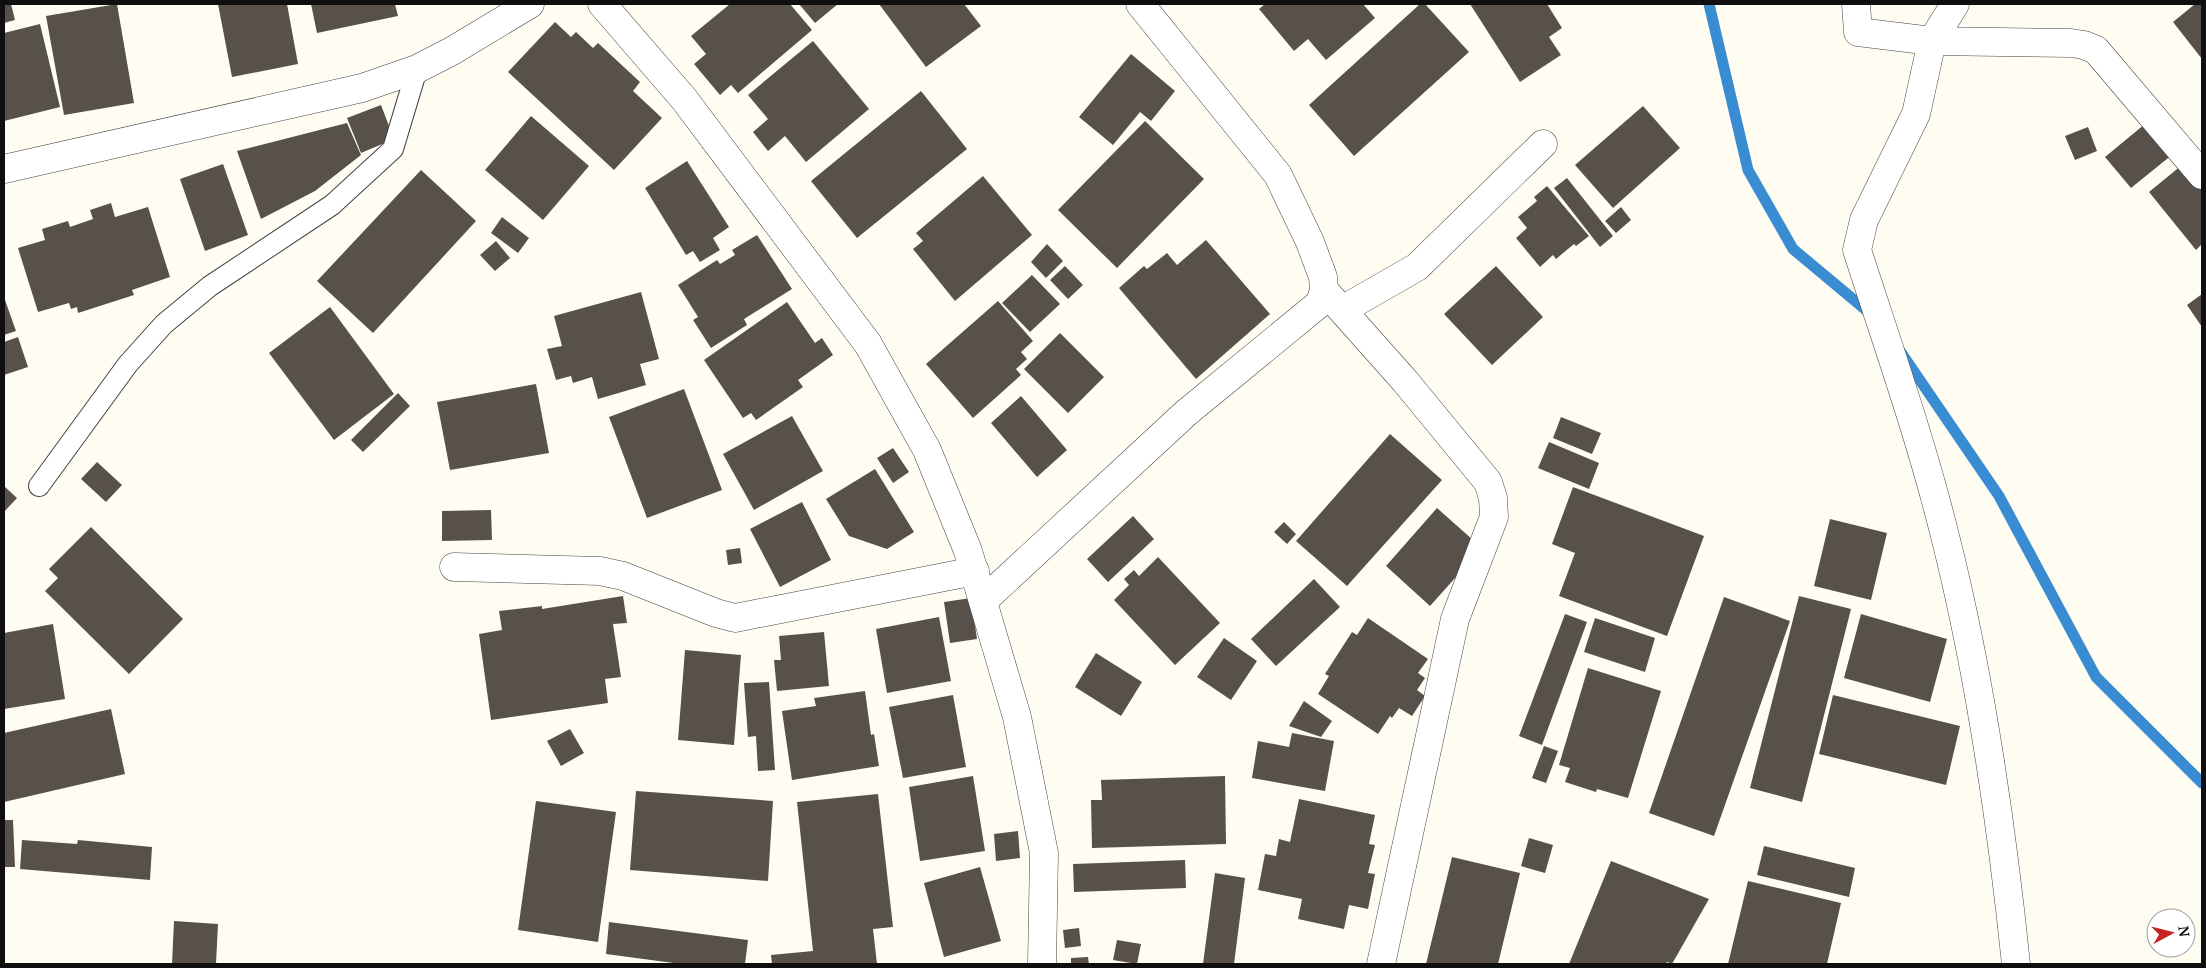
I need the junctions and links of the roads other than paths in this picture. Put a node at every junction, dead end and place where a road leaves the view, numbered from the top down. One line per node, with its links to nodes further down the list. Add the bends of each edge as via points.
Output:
1 (530, 4): 7 (street)
2 (602, 4): 15 (street, via 684,99 868,344 927,450)
3 (1140, 4): 11 (street, via 1278,176 1310,242 1323,277)
4 (1856, 4): 6 (street, via 1858,32)
5 (1955, 4): 6 (street)
6 (1932, 41): 10 (street, via 2071,43 2096,50); 19 (street, via 1916,114 1864,220 1857,250 1944,531 1976,676 2008,885)
7 (416, 69): 9 (street, via 362,88); 13 (lane, via 393,149 332,205 210,286 164,324 128,364)
8 (1543, 144): 12 (street, via 1418,267)
9 (4, 169)
10 (2202, 175)
11 (1324, 290): 12 (street); 16 (street, via 1320,303 1186,413)
12 (1342, 310): 18 (street, via 1488,482 1493,498 1494,517 1455,619)
13 (39, 486)
14 (454, 567): 15 (street, via 600,571 624,576 735,618)
15 (975, 571): 16 (street)
16 (983, 602): 17 (street, via 1016,717 1044,853)
17 (1042, 964)
18 (1381, 964)
19 (2016, 964)

